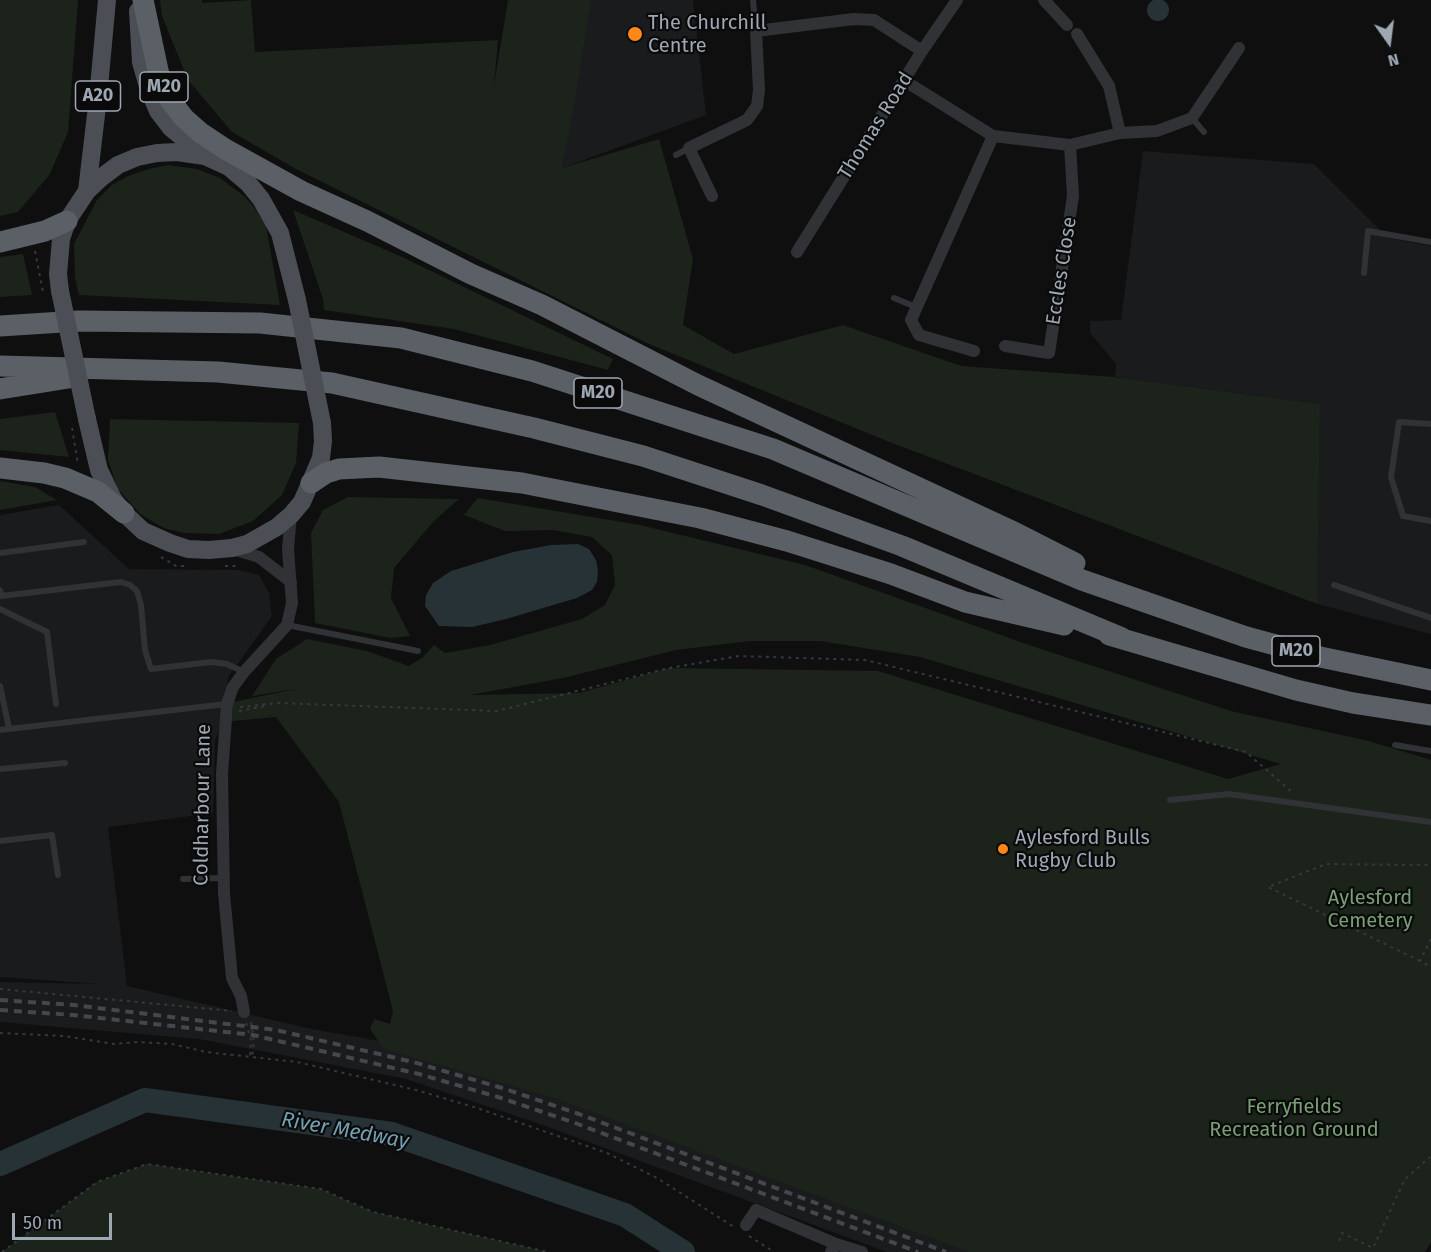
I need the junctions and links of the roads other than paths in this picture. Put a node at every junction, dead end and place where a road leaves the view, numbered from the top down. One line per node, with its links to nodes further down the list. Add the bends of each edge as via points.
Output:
1 (106, 0): 22 (main road, A20)
2 (138, 0): 20 (main road, A20, via 141,62 158,111 171,128)
3 (144, 0): 23 (highway, M20, via 159,75 183,118 225,149)
4 (753, 0): 8 (lane)
5 (957, 0): 11 (street, Thomas Road)
6 (1044, 0): 7 (street)
7 (1067, 25)
8 (756, 31): 11 (street, via 874,20); 18 (street, via 757,106 747,120)
9 (1077, 34): 15 (street, via 1109,86)
10 (1239, 48): 13 (street)
11 (922, 51): 12 (street, Thomas Road)
12 (905, 81): 16 (street); 28 (street, Thomas Road)
13 (1192, 118): 14 (lane); 15 (street, via 1157,131)
14 (1204, 132)
15 (1120, 133): 17 (street)
16 (993, 136): 17 (street); 31 (street)
17 (1070, 145): 33 (street, Eccles Close, via 1073,196 1049,353)
18 (689, 148): 19 (lane); 24 (street)
19 (676, 155)
20 (205, 156): 21 (main road); 22 (main road, via 177,152 137,157 118,165)
21 (229, 167): 23 (highway, M20); 40 (main road, bridge, via 248,183 272,216 287,254 322,423 321,458)
22 (87, 191): 25 (main road)
23 (301, 191): 52 (highway, M20, via 542,305 698,385 1016,533)
24 (712, 196)
25 (67, 220): 26 (highway, via 45,231); 41 (main road, bridge, via 52,292 99,470)
26 (0, 242)
27 (1431, 242): 29 (lane, via 1368,231)
28 (797, 252)
29 (1364, 273)
30 (894, 298): 31 (lane)
31 (916, 307): 34 (street, via 911,320 919,335)
32 (0, 326): 52 (highway, M20, via 78,321 260,323 401,338 532,371 773,449 1082,580)
33 (1005, 346)
34 (974, 351)
35 (0, 366): 36 (highway, M20)
36 (123, 368): 37 (highway, M20); 56 (highway, M20, via 218,372 332,384 643,456 902,546)
37 (0, 389)
38 (1431, 424): 43 (lane, via 1399,422 1391,477 1403,516)
39 (0, 468): 41 (highway, via 65,478 98,492)
40 (311, 483): 42 (main road); 56 (highway, M20, via 339,469 379,467 522,483 700,518 787,541 965,602)
41 (124, 513): 45 (main road, via 143,531 170,543 199,550)
42 (291, 514): 45 (main road, via 263,536); 47 (street)
43 (1431, 520)
44 (84, 542): 46 (lane)
45 (232, 549): 47 (street, via 259,557)
46 (0, 553)
47 (291, 582): 55 (street)
48 (1334, 585): 54 (lane)
49 (0, 590): 50 (lane)
50 (0, 596): 51 (lane); 58 (lane, via 121,582 137,591 151,669 211,662)
51 (0, 603)
52 (1164, 608): 59 (highway, M20, via 1246,637 1320,657)
53 (0, 609): 61 (lane, via 47,632)
54 (1431, 618)
55 (287, 625): 57 (lane); 58 (street, Coldharbour Lane)
56 (1122, 638): 63 (highway, M20, via 1296,690)
57 (418, 651)
58 (244, 672): 62 (street, Coldharbour Lane, via 233,687)
59 (1431, 680)
60 (0, 686): 64 (lane)
61 (56, 704)
62 (227, 708): 64 (lane); 74 (street, Coldharbour Lane, via 222,774)
63 (1431, 715)
64 (9, 728): 65 (lane)
65 (0, 730)
66 (1395, 745): 67 (lane)
67 (1431, 751)
68 (65, 763): 69 (lane)
69 (0, 769)
70 (1170, 800): 71 (lane, via 1229,794)
71 (1431, 822)
72 (0, 841): 73 (lane, via 52,835)
73 (58, 875)
74 (224, 878): 75 (lane); 76 (street, Coldharbour Lane, via 232,978)
75 (183, 879)
76 (244, 1012)
77 (745, 1231): 78 (street, via 756,1210)
78 (834, 1248): 79 (street)
79 (862, 1252)

